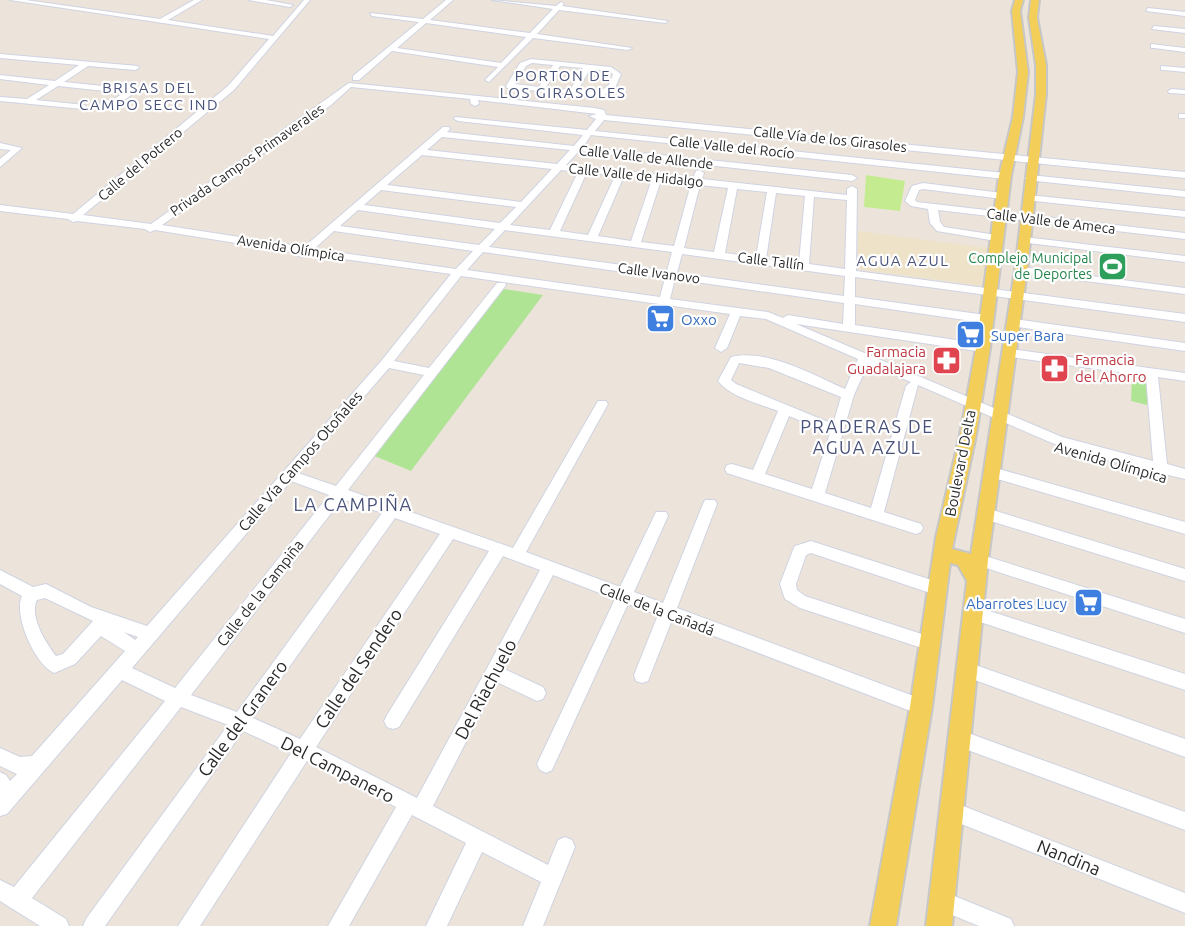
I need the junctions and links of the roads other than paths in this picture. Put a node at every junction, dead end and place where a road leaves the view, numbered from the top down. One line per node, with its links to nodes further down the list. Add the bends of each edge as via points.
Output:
1 (13, 0): 17 (street)
2 (199, 0): 17 (street)
3 (251, 0): 10 (street)
4 (307, 0): 21 (street, Calle del Potrero)
5 (450, 0): 15 (street, Privada Campos Primaverales)
6 (495, 0): 11 (street)
7 (565, 0): 11 (street)
8 (1019, 0): 23 (main road, Boulevard Delta, via 1016,11)
9 (1035, 0): 22 (main road, Boulevard Delta)
10 (290, 5)
11 (557, 8): 16 (street); 20 (street)
12 (1148, 10): 14 (street)
13 (372, 14): 15 (street)
14 (1185, 14)
15 (425, 21): 20 (street); 26 (street, Privada Campos Primaverales)
16 (665, 21)
17 (160, 22): 21 (street)
18 (1154, 27): 19 (street)
19 (1185, 31)
20 (531, 35): 25 (street); 32 (street)
21 (275, 38): 91 (street, Calle del Potrero, via 231,88)
22 (1036, 40): 23 (main road); 28 (main road, Boulevard Delta)
23 (1020, 43): 28 (main road); 62 (main road, Boulevard Delta, via 1023,72)
24 (1154, 46): 27 (street)
25 (628, 48)
26 (391, 49): 32 (street); 39 (street, Privada Campos Primaverales)
27 (1185, 50)
28 (1038, 51): 64 (main road, Boulevard Delta, via 1041,93)
29 (0, 56): 30 (street)
30 (86, 64): 34 (street); 40 (street)
31 (558, 64): 33 (street); 41 (street, via 525,63 510,85); 42 (street)
32 (502, 65): 38 (street)
33 (588, 67): 45 (street); 45 (street, via 616,71 612,86 601,95)
34 (135, 68)
35 (1164, 68): 36 (street)
36 (1185, 70)
37 (0, 77): 40 (street)
38 (489, 80)
39 (352, 82): 47 (street); 94 (street, Privada Campos Primaverales, via 328,103)
40 (59, 83): 49 (street); 50 (street, via 132,91 114,102)
41 (524, 88): 42 (street); 48 (street)
42 (541, 90): 45 (street)
43 (1172, 91): 44 (street)
44 (1185, 92)
45 (572, 93)
46 (0, 99): 49 (street)
47 (474, 100): 48 (street); 52 (street, Calle Vía de los Girasoles); 53 (street)
48 (516, 100): 52 (street, via 595,110)
49 (28, 102): 51 (street)
50 (104, 103)
51 (82, 107)
52 (602, 117): 54 (street, Calle Vía de los Girasoles); 55 (street, Calle Vía Campos Otoñales)
53 (458, 119): 55 (street, Calle Valle del Rocío); 56 (street)
54 (710, 128): 57 (street, Calle Vía de los Girasoles); 58 (street)
55 (590, 132): 58 (street, Calle Valle del Rocío); 60 (street, Calle Vía Campos Otoñales)
56 (441, 134): 60 (street, Calle Valle de Allende); 61 (street)
57 (853, 142): 62 (street, Calle Vía de los Girasoles); 63 (street)
58 (707, 145): 63 (street, Calle Valle del Rocío); 65 (street)
59 (0, 146): 66 (street, via 18,149)
60 (576, 149): 65 (street, Calle Valle de Allende); 67 (street, Calle Vía Campos Otoñales)
61 (422, 152): 67 (street, Calle Valle de Hidalgo); 77 (street)
62 (1010, 158): 64 (street, Calle Vía de los Girasoles); 71 (main road, Boulevard Delta)
63 (852, 160): 71 (street, Calle Valle del Rocío); 73 (street)
64 (1032, 160): 70 (street, Calle Vía de los Girasoles); 74 (main road, Boulevard Delta)
65 (702, 163): 73 (street, Calle Valle de Allende); 75 (street)
66 (0, 164)
67 (560, 166): 68 (street, Calle Valle de Hidalgo); 84 (street, Calle Vía Campos Otoñales)
68 (584, 169): 69 (street, Calle Valle de Hidalgo); 95 (street)
69 (621, 173): 72 (street, Calle Valle de Hidalgo); 97 (street)
70 (1185, 175)
71 (1005, 176): 81 (main road, Boulevard Delta)
72 (657, 178): 75 (street, Calle Valle de Hidalgo); 100 (street)
73 (852, 178): 82 (street)
74 (1030, 178): 80 (street); 83 (main road, Boulevard Delta)
75 (696, 181): 76 (street, Calle Valle de Hidalgo); 102 (street)
76 (733, 185): 78 (street, Calle Valle de Hidalgo); 104 (street)
77 (380, 188): 84 (street); 85 (street)
78 (772, 190): 79 (street, Calle Valle de Hidalgo); 106 (street)
79 (810, 194): 82 (street, Calle Valle de Hidalgo); 107 (street)
80 (1185, 194)
81 (1002, 196): 86 (street, Calle Valle de Ameca, via 917,187 911,202); 89 (main road, Boulevard Delta)
82 (851, 198): 109 (street)
83 (1028, 198): 88 (street); 90 (main road, Boulevard Delta)
84 (524, 205): 92 (street, Calle Vía Campos Otoñales)
85 (356, 207): 92 (street, Calle Tallín); 93 (street)
86 (933, 207): 89 (street, Calle Valle de Ameca); 98 (street, via 937,226)
87 (0, 210): 91 (street, Avenida Olímpica)
88 (1185, 214)
89 (1000, 215): 90 (street, Calle Valle de Ameca); 98 (main road, Boulevard Delta)
90 (1026, 218): 96 (street, Calle Valle de Ameca); 99 (main road, Boulevard Delta)
91 (73, 219): 94 (street, Avenida Olímpica)
92 (503, 226): 95 (street, Calle Tallín); 101 (street, Calle Vía Campos Otoñales)
93 (331, 228): 101 (street, Calle Ivanovo); 103 (street)
94 (148, 229): 103 (street, Avenida Olímpica)
95 (554, 233): 97 (street, Calle Tallín)
96 (1185, 236)
97 (592, 238): 100 (street, Calle Tallín)
98 (996, 238): 114 (main road, Boulevard Delta)
99 (1024, 240): 105 (street); 108 (main road, Boulevard Delta)
100 (635, 244): 102 (street, Calle Tallín)
101 (481, 248): 110 (street, Calle Vía Campos Otoñales); 111 (street, Calle Ivanovo)
102 (676, 249): 104 (street, Calle Tallín); 111 (street)
103 (302, 254): 110 (street, Avenida Olímpica)
104 (720, 255): 106 (street, Calle Tallín)
105 (1185, 259)
106 (761, 260): 107 (street, Calle Tallín)
107 (804, 266): 109 (street, Calle Tallín)
108 (1021, 270): 115 (street); 116 (main road, Boulevard Delta)
109 (850, 271): 114 (street, Calle Tallín); 117 (street)
110 (457, 275): 112 (street, Avenida Olímpica); 113 (street, Avenida Olímpica); 130 (street, Calle Vía Campos Otoñales)
111 (670, 275): 117 (street, Calle Ivanovo); 118 (street)
112 (501, 285): 113 (street, Avenida Olímpica); 131 (street, Calle de la Campiña)
113 (581, 290): 118 (street, Avenida Olímpica)
114 (989, 291): 116 (street, Calle Tallín); 121 (main road, Boulevard Delta)
115 (1185, 291)
116 (1017, 295): 120 (street, Calle Tallín); 122 (main road, Boulevard Delta)
117 (849, 299): 121 (street, Calle Ivanovo); 124 (street)
118 (664, 301): 119 (street, Avenida Olímpica)
119 (738, 312): 123 (street, Avenida Olímpica); 126 (street); 129 (street, Avenida Olímpica)
120 (1185, 318)
121 (986, 319): 127 (main road, Boulevard Delta)
122 (1014, 323): 125 (street); 128 (main road, Boulevard Delta)
123 (812, 328): 124 (street); 129 (street, Avenida Olímpica)
124 (849, 328): 127 (street)
125 (1185, 347)
126 (721, 348)
127 (983, 348): 137 (main road, Boulevard Delta)
128 (1010, 353): 132 (street); 139 (main road, Boulevard Delta)
129 (863, 360): 134 (street, Avenida Olímpica); 135 (street); 137 (street, Avenida Olímpica)
130 (386, 363): 131 (street); 145 (street, Calle Vía Campos Otoñales)
131 (432, 373): 148 (street, Calle de la Campiña)
132 (1152, 373): 133 (street); 141 (street)
133 (1185, 377)
134 (912, 386): 137 (street, Avenida Olímpica); 154 (street)
135 (848, 395): 138 (street, via 775,365 747,358 735,360 725,384); 140 (street)
136 (602, 404): 160 (street)
137 (972, 407): 139 (street, Avenida Olímpica); 159 (main road, Boulevard Delta)
138 (785, 409): 140 (street); 146 (street)
139 (1003, 425): 141 (street, Avenida Olímpica); 143 (main road, Boulevard Delta); 147 (street, Avenida Olímpica, via 1071,453)
140 (837, 431): 149 (street)
141 (1160, 467): 144 (street, Avenida Olímpica)
142 (732, 469): 146 (street)
143 (992, 472): 152 (main road, Boulevard Delta); 156 (street)
144 (1185, 474)
145 (289, 475): 148 (street, Calle de la Cañadá); 172 (street, Calle Vía Campos Otoñales)
146 (757, 477): 149 (street)
147 (1185, 483)
148 (338, 492): 151 (street, Calle de la Cañadá); 181 (street, Calle de la Campiña)
149 (817, 497): 154 (street)
150 (710, 504): 168 (street)
151 (392, 511): 157 (street, Calle de la Cañadá); 183 (street, Calle del Granero)
152 (986, 514): 162 (main road, Boulevard Delta); 163 (street)
153 (660, 516): 167 (street)
154 (876, 516): 155 (street)
155 (916, 528)
156 (1185, 528)
157 (450, 531): 158 (street, Calle de la Cañadá); 187 (street, Calle del Sendero)
158 (499, 549): 160 (street, Calle de la Cañadá); 184 (street)
159 (943, 554): 162 (main road, via 966,561); 165 (main road, Boulevard Delta)
160 (517, 555): 161 (street, Calle de la Cañadá)
161 (549, 567): 167 (street, Calle de la Cañadá); 177 (street, Del Riachuelo)
162 (978, 570): 169 (main road, Boulevard Delta); 171 (street)
163 (1185, 575)
164 (0, 576): 166 (street)
165 (939, 588): 173 (main road, Boulevard Delta); 173 (street, via 811,546 800,550 788,584 790,594 800,601)
166 (32, 594): 170 (street, via 46,591); 170 (street, via 26,612 54,665 69,659)
167 (624, 596): 168 (street, Calle de la Cañadá); 189 (street)
168 (667, 613): 178 (street); 182 (street, Calle de la Cañadá)
169 (974, 613): 176 (main road, Boulevard Delta); 179 (street)
170 (102, 624): 172 (street); 174 (street)
171 (1185, 626)
172 (150, 634): 174 (street, Calle Vía Campos Otoñales)
173 (930, 644): 182 (main road, Boulevard Delta)
174 (136, 650): 175 (street, Calle Vía Campos Otoñales)
175 (118, 670): 181 (street, Del Campanero); 190 (street, Calle Vía Campos Otoñales)
176 (967, 670): 185 (main road, Boulevard Delta); 186 (street)
177 (493, 672): 180 (street); 193 (street, Del Riachuelo)
178 (642, 675)
179 (1185, 682)
180 (537, 693)
181 (178, 698): 183 (street, Del Campanero); 199 (street, Calle de la Campiña)
182 (921, 707): 208 (main road, Boulevard Delta)
183 (240, 721): 187 (street, Del Campanero); 203 (street, Calle del Granero)
184 (393, 721)
185 (960, 739): 194 (main road, Boulevard Delta); 195 (street)
186 (1185, 748)
187 (304, 750): 193 (street, Del Campanero); 204 (street, Calle del Sendero)
188 (0, 757): 190 (street, via 18,766)
189 (546, 764)
190 (38, 765): 192 (street, Calle Vía Campos Otoñales)
191 (0, 781): 192 (street, via 6,791)
192 (3, 804)
193 (414, 807): 196 (street, Del Campanero); 205 (street, Del Riachuelo)
194 (953, 811): 200 (main road, Boulevard Delta); 201 (street, Nandina)
195 (1185, 821)
196 (478, 839): 198 (street, Del Campanero); 206 (street)
197 (565, 847): 198 (street)
198 (553, 878): 207 (street)
199 (8, 895): 202 (street)
200 (942, 901): 209 (main road, Boulevard Delta); 210 (street)
201 (1185, 903)
202 (59, 926)
203 (93, 926)
204 (188, 926)
205 (338, 926)
206 (436, 926)
207 (533, 926)
208 (883, 926)
209 (939, 926)
210 (1004, 926)

